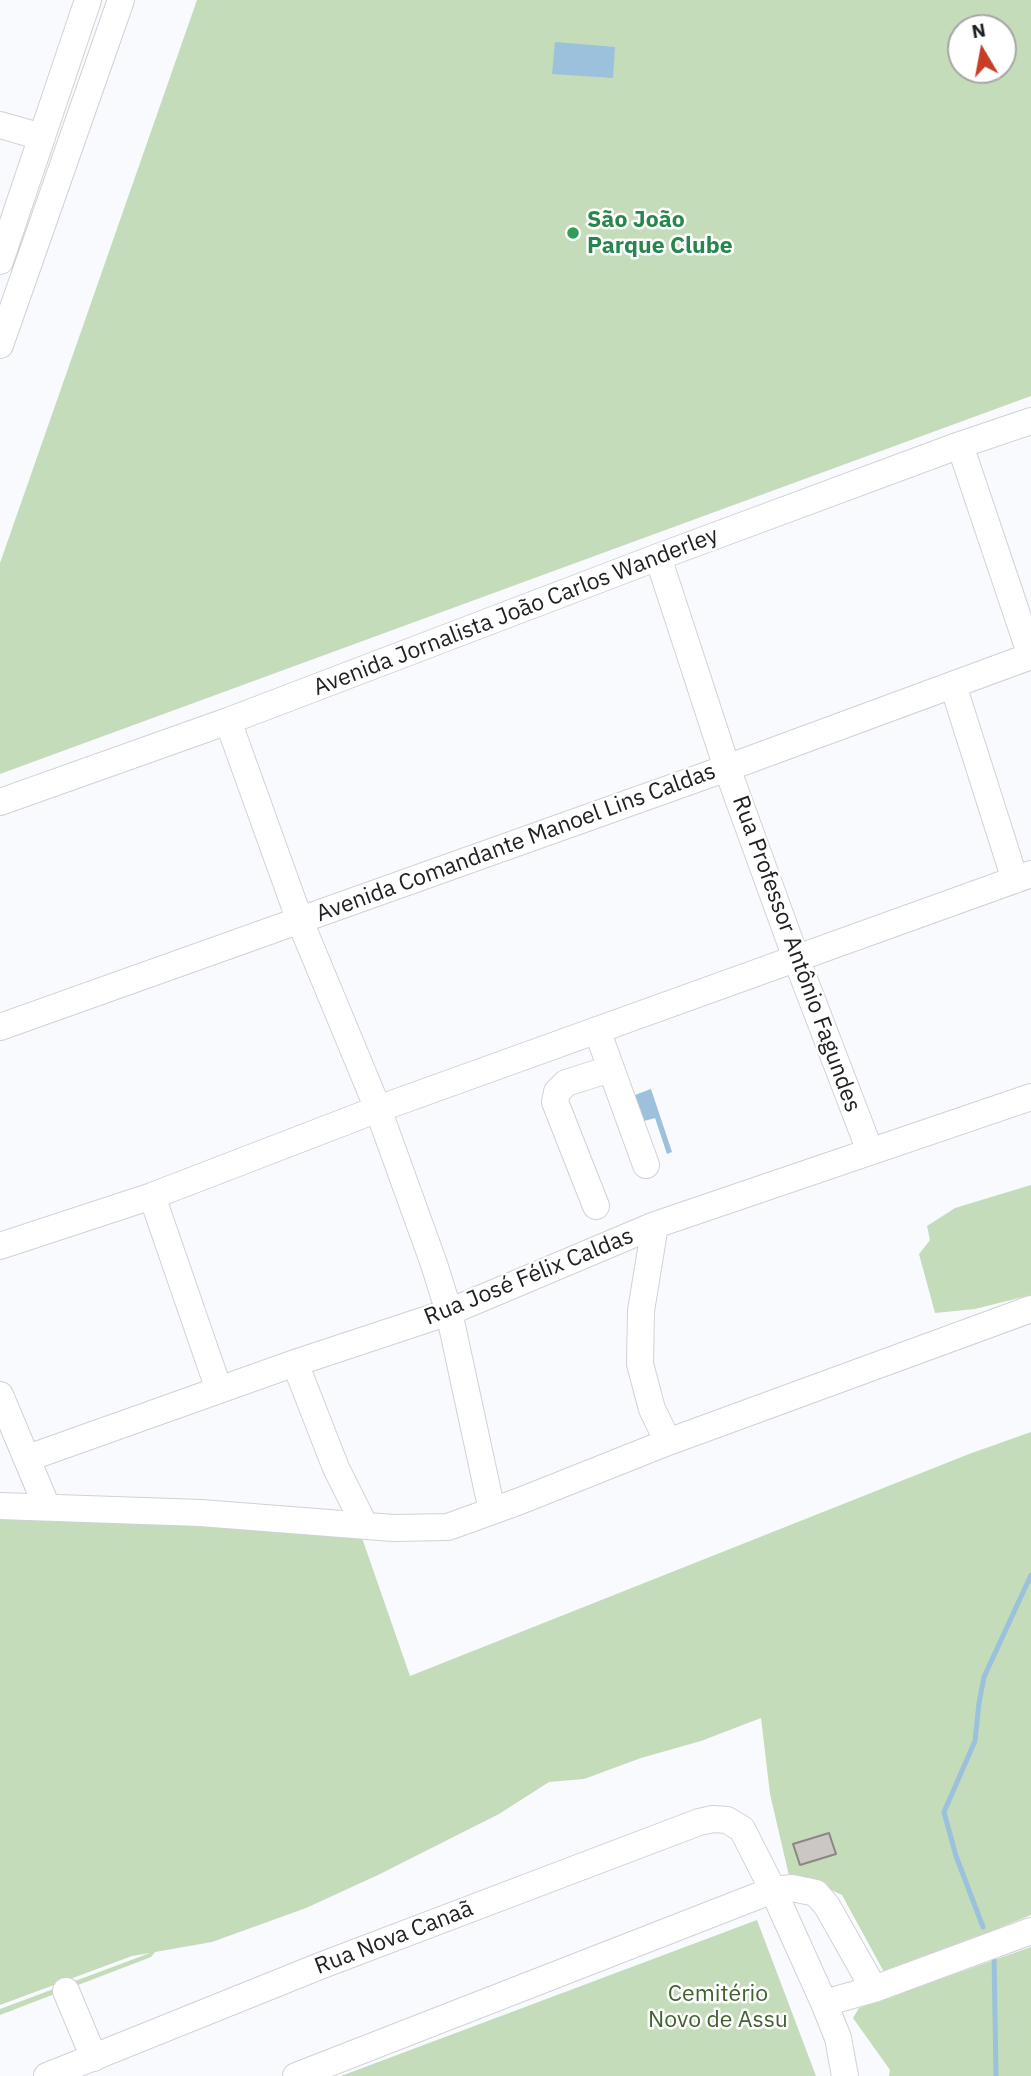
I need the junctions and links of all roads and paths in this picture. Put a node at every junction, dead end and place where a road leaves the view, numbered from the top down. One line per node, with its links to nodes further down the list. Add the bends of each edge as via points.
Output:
1 (88, 0): 5 (street)
2 (121, 0): 4 (street)
3 (0, 125): 5 (street)
4 (77, 129): 5 (street); 6 (street)
5 (42, 137): 6 (street); 7 (street)
6 (64, 163): 8 (street)
7 (0, 261)
8 (0, 345)
9 (1031, 421): 10 (street, Avenida Jornalista João Carlos Wanderley)
10 (960, 444): 11 (street, Avenida Jornalista João Carlos Wanderley); 12 (street)
11 (658, 557): 14 (street, Avenida Jornalista João Carlos Wanderley); 15 (street, Rua Professor Antônio Fagundes)
12 (1031, 656): 13 (street, Avenida Comandante Manoel Lins Caldas)
13 (953, 685): 15 (street, Avenida Comandante Manoel Lins Caldas); 17 (street)
14 (228, 721): 16 (street, Avenida Jornalista João Carlos Wanderley); 18 (street)
15 (727, 768): 18 (street, Avenida Comandante Manoel Lins Caldas); 19 (street, Rua Professor Antônio Fagundes)
16 (0, 802)
17 (1023, 877): 19 (street)
18 (300, 920): 20 (street, Avenida Comandante Manoel Lins Caldas); 24 (street)
19 (796, 958): 21 (street); 25 (street, Rua Professor Antônio Fagundes)
20 (0, 1027)
21 (597, 1030): 22 (street); 24 (street)
22 (610, 1069): 26 (street); 28 (street, via 566,1083 555,1102)
23 (1031, 1097): 25 (street, Rua José Félix Caldas)
24 (378, 1109): 27 (street); 32 (street)
25 (870, 1151): 29 (street, Rua José Félix Caldas)
26 (646, 1165)
27 (152, 1196): 30 (street); 34 (street)
28 (596, 1206)
29 (655, 1225): 32 (street, Rua José Félix Caldas); 36 (street, via 641,1311 640,1364 652,1409)
30 (0, 1246)
31 (1031, 1309): 36 (street)
32 (449, 1312): 33 (street, Rua José Félix Caldas); 40 (street)
33 (295, 1363): 34 (street, Rua José Félix Caldas); 41 (street)
34 (219, 1390): 37 (street, Rua José Félix Caldas)
35 (0, 1395): 37 (street)
36 (668, 1442): 40 (street)
37 (28, 1458): 39 (street)
38 (0, 1506): 39 (street)
39 (47, 1507): 41 (street)
40 (492, 1511): 41 (street, via 448,1527)
41 (364, 1524)
42 (773, 1890): 44 (street, via 816,1893); 46 (street); 47 (street, Rua Nova Canaã, via 742,1829 727,1820 699,1822 320,1966); 49 (street)
43 (1031, 1931): 44 (street)
44 (874, 1989): 46 (street)
45 (66, 1991): 47 (street)
46 (824, 2003): 50 (street, via 838,2038)
47 (107, 2062): 48 (street, Rua Nova Canaã)
48 (47, 2076)
49 (296, 2076)
50 (845, 2076)

